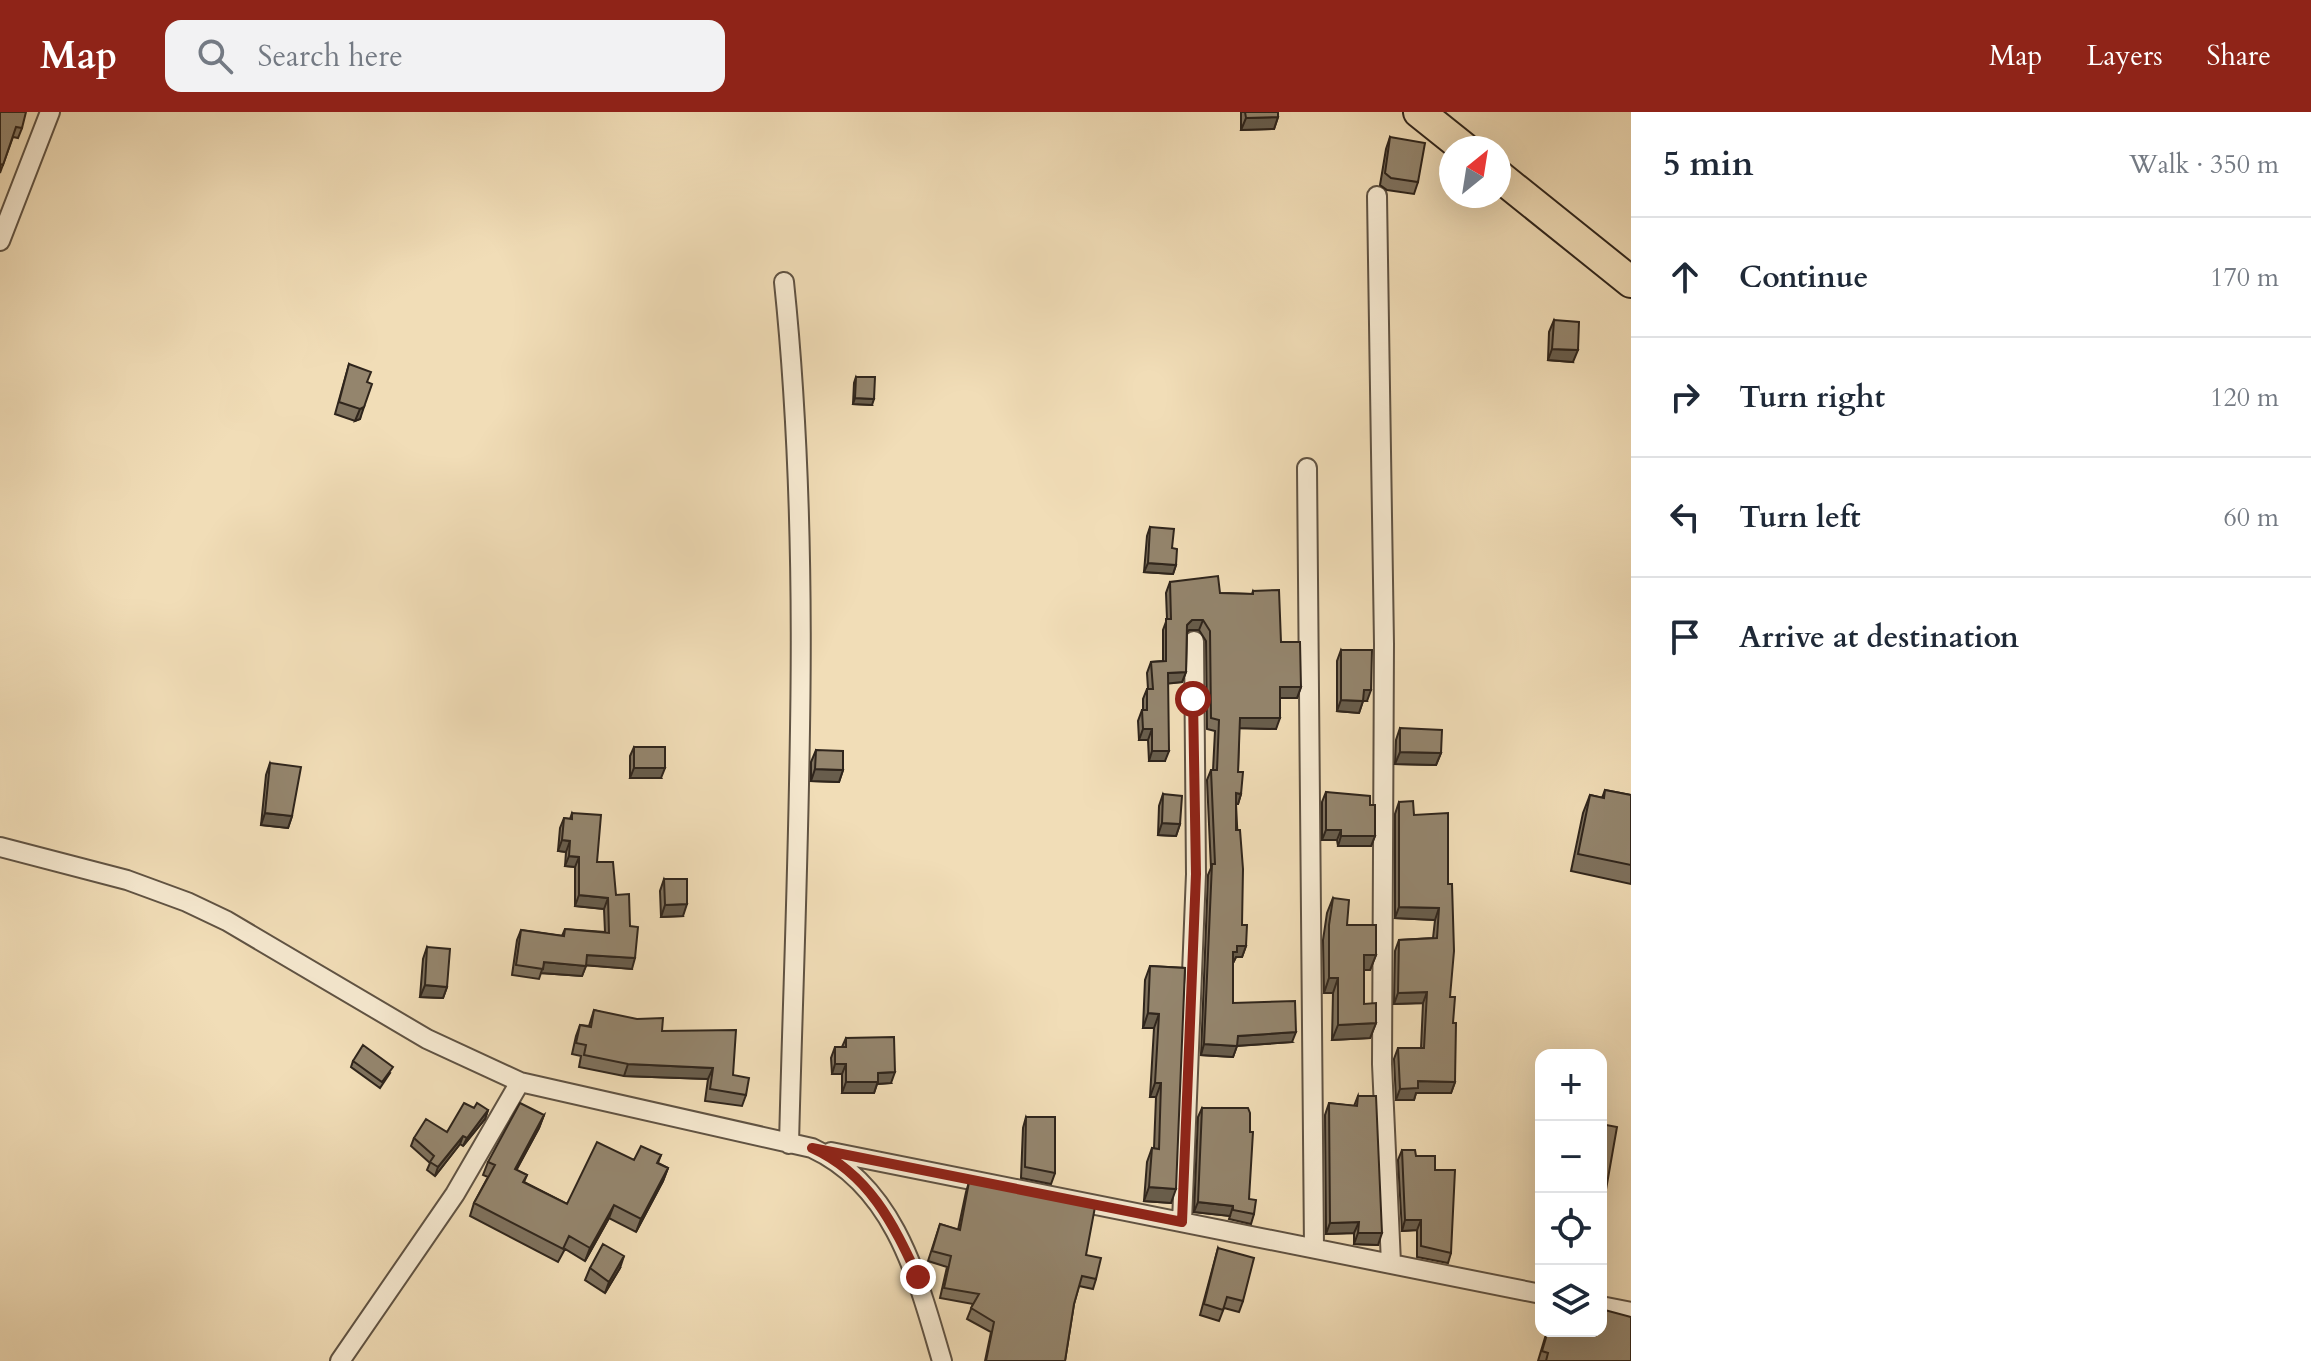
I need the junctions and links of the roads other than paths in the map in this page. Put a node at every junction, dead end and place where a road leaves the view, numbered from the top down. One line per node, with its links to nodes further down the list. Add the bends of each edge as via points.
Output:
1 (50, 112): 6 (street)
2 (1419, 112): 3 (highway)
3 (1449, 136)
4 (1511, 186): 8 (highway)
5 (1377, 196): 17 (street, via 1384,644 1382,1064)
6 (0, 241)
7 (784, 282): 13 (street, via 799,463 801,604)
8 (1631, 282)
9 (1307, 468): 16 (street)
10 (1194, 641): 15 (street, via 1196,874)
11 (0, 847): 12 (street, via 127,880 187,902 427,1039)
12 (520, 1082): 13 (street); 21 (street, via 455,1194)
13 (789, 1144): 14 (street)
14 (812, 1148): 15 (street); 22 (street, via 860,1180 897,1232 918,1277)
15 (1182, 1222): 16 (street)
16 (1314, 1248): 17 (street)
17 (1391, 1263): 18 (street)
18 (1535, 1293)
19 (1607, 1307): 20 (street)
20 (1631, 1312)
21 (340, 1361)
22 (942, 1361)

